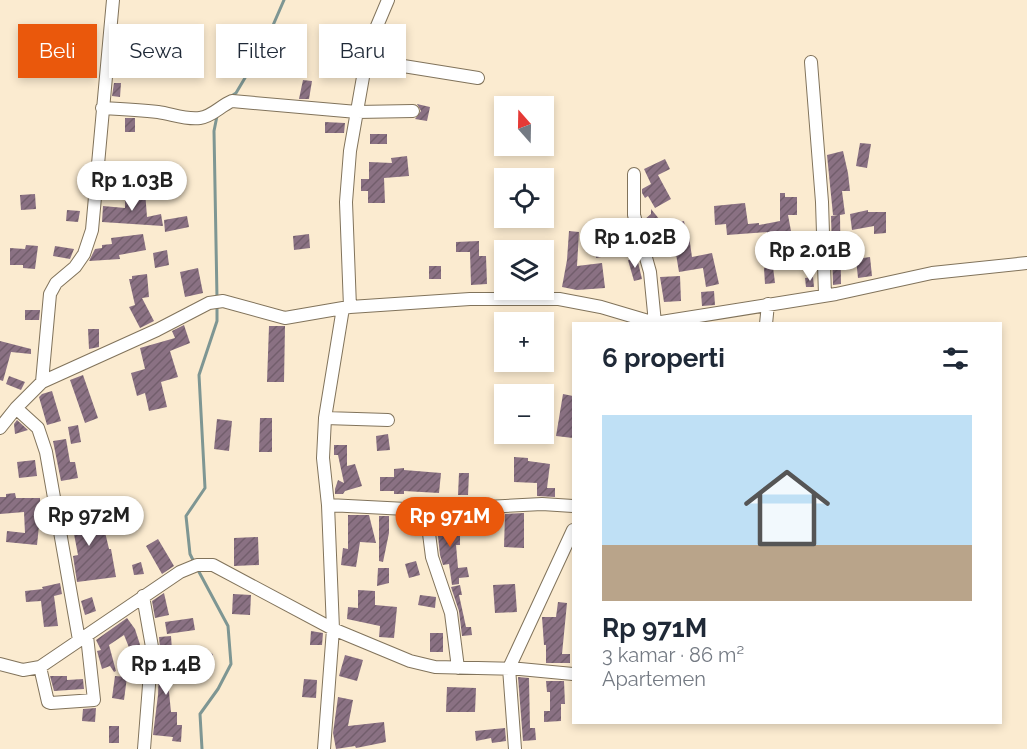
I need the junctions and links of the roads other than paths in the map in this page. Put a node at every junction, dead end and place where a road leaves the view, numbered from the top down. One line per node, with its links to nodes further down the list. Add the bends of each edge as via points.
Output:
1 (113, 0): 8 (street)
2 (388, 0): 3 (street)
3 (377, 24)
4 (811, 62): 13 (street)
5 (406, 66): 7 (street)
6 (363, 78): 10 (street)
7 (478, 78)
8 (102, 108): 10 (street, via 199,118 214,114 232,101); 20 (street, via 92,230 84,254 50,294)
9 (413, 111): 10 (street)
10 (357, 112): 15 (street, via 346,202)
11 (634, 174): 17 (street, via 634,214 650,272)
12 (1027, 263): 13 (street, via 932,273)
13 (825, 295): 14 (street)
14 (768, 304): 18 (street); 19 (street)
15 (346, 307): 16 (street, via 470,299 559,299); 20 (street, via 285,318 223,301 209,303); 22 (street)
16 (652, 322)
17 (655, 322)
18 (661, 322)
19 (766, 322)
20 (42, 382): 21 (street)
21 (16, 408): 24 (street); 31 (street, via 38,428 46,452)
22 (325, 418): 23 (street); 25 (street, via 323,458)
23 (388, 420)
24 (0, 429)
25 (328, 505): 27 (street); 30 (street)
26 (572, 506): 27 (street)
27 (426, 510): 34 (street, via 432,557 451,614)
28 (572, 532): 35 (street)
29 (143, 596): 30 (street, via 180,572 213,566); 31 (street); 37 (street, via 152,647)
30 (333, 629): 34 (street, via 410,661); 38 (street)
31 (83, 638): 33 (street); 33 (street, via 94,700 48,702)
32 (0, 664): 33 (street, via 23,670)
33 (40, 667)
34 (458, 668): 35 (street)
35 (509, 668): 36 (street); 39 (street)
36 (572, 674)
37 (144, 749)
38 (324, 749)
39 (512, 749)

